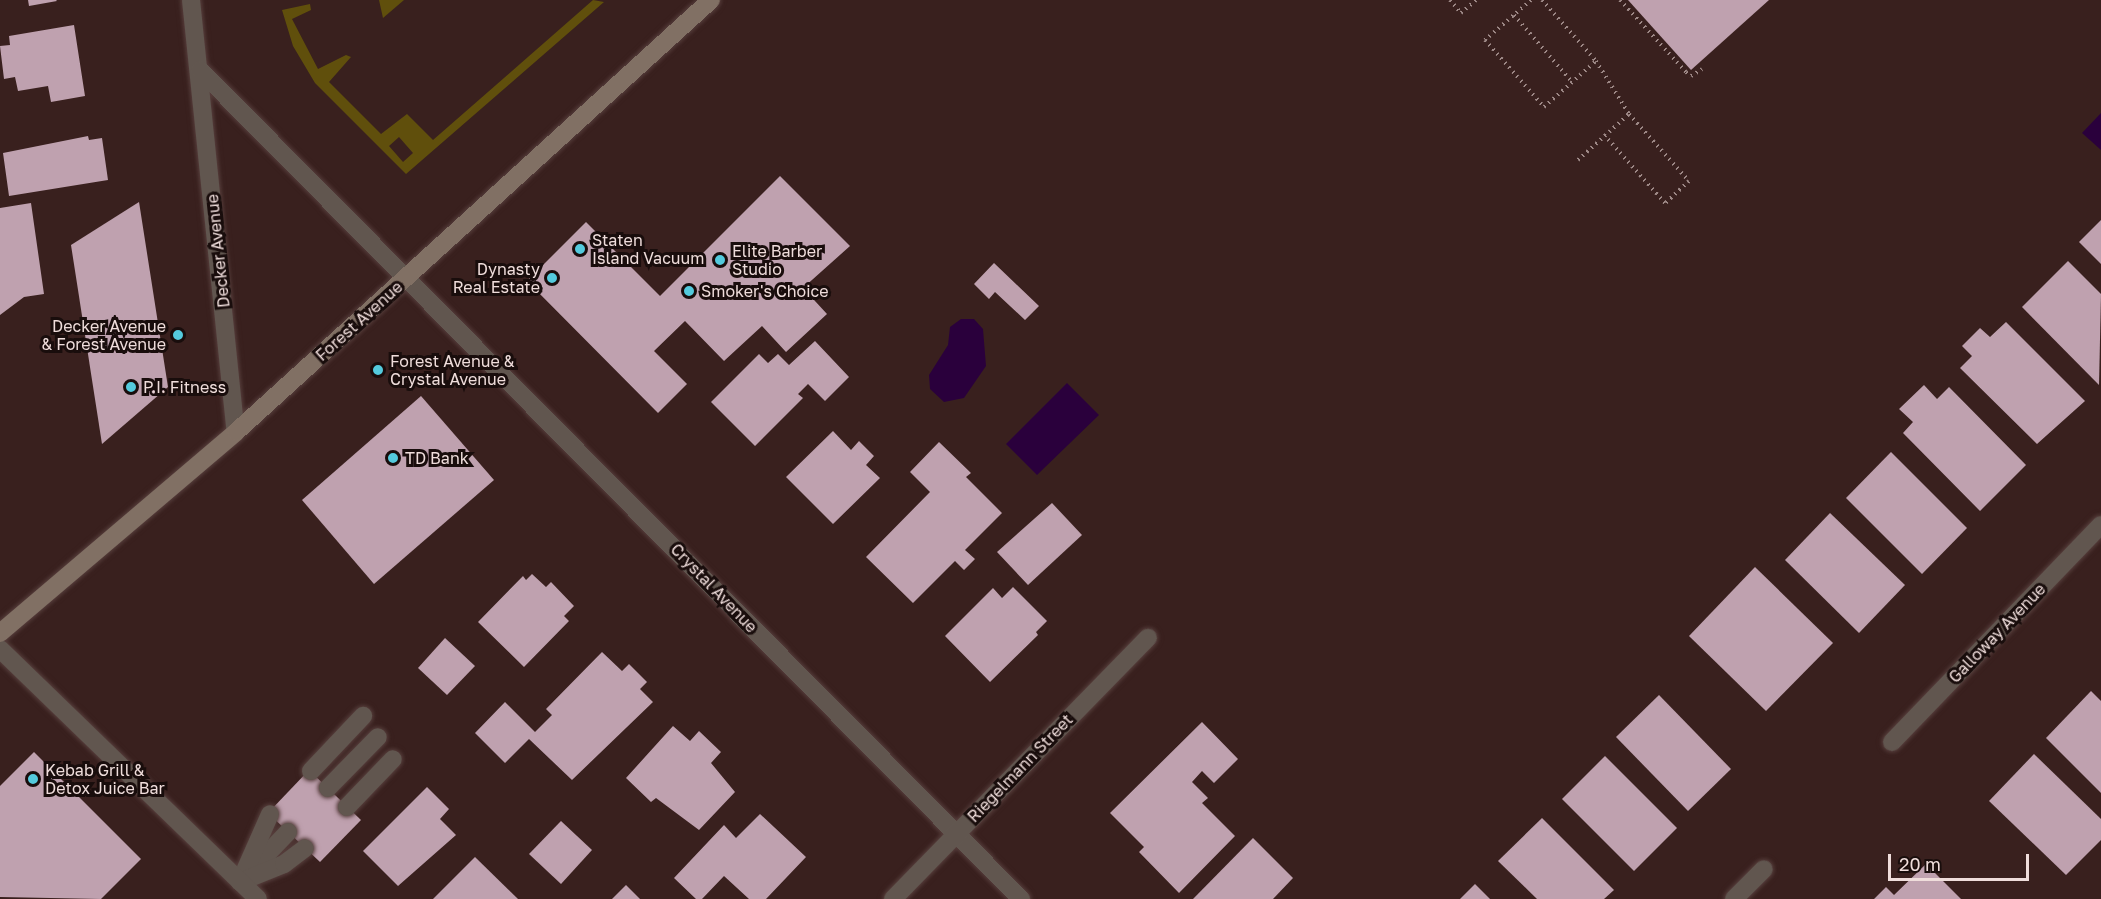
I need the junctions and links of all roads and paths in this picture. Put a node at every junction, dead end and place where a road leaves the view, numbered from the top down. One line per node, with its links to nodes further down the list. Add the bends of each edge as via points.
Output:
1 (191, 0): 11 (street, Decker Avenue)
2 (711, 0): 16 (main road, Forest Avenue)
3 (1449, 0): 4 (path, via 1461,13)
4 (1476, 0)
5 (1531, 0): 8 (path)
6 (1542, 0): 9 (path)
7 (1620, 0): 10 (path, via 1686,72 1691,76)
8 (1514, 15): 12 (path); 12 (path, via 1485,40 1544,107)
9 (1596, 62): 12 (path); 13 (path)
10 (1702, 69)
11 (200, 70): 16 (street); 17 (street, Decker Avenue)
12 (1572, 82)
13 (1629, 114): 14 (path); 14 (path, via 1689,181 1665,203)
14 (1605, 136): 15 (path)
15 (1578, 160)
16 (408, 277): 17 (main road, Forest Avenue); 31 (street, Crystal Avenue)
17 (236, 432): 19 (main road, Forest Avenue)
18 (2101, 525): 24 (street, Galloway Avenue)
19 (0, 633)
20 (1148, 638): 31 (street, Riegelmann Street)
21 (0, 649): 34 (street)
22 (363, 716): 26 (street)
23 (378, 737): 27 (street)
24 (1892, 742)
25 (393, 759): 28 (street)
26 (311, 771)
27 (328, 788)
28 (347, 807)
29 (270, 814): 34 (street, via 264,820)
30 (288, 832): 34 (street)
31 (956, 835): 36 (street, Riegelmann Street); 37 (street, Crystal Avenue)
32 (305, 848): 34 (street, via 284,864)
33 (1764, 869): 38 (street)
34 (240, 882): 35 (street)
35 (258, 899)
36 (892, 899)
37 (1021, 899)
38 (1734, 899)

